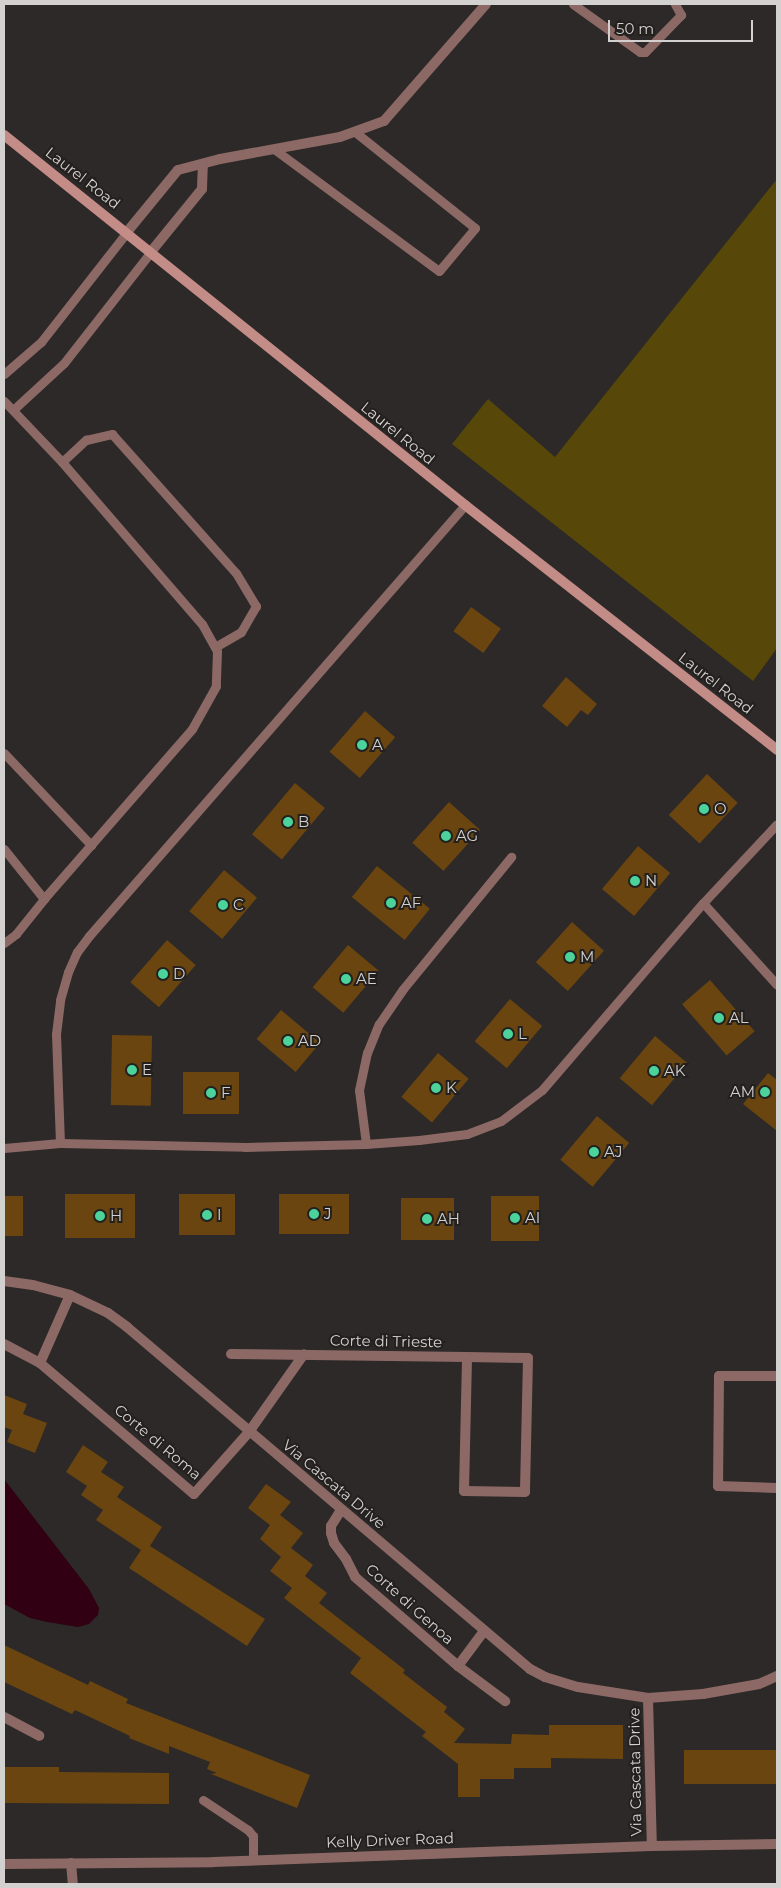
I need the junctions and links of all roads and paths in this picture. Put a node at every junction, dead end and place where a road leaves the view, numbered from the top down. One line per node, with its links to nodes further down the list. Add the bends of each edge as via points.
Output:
1 (486, 4): 4 (street, via 384,121)
2 (573, 4): 3 (lane, via 640,52 645,52 681,14)
3 (675, 4)
4 (355, 132): 6 (street); 6 (lane, via 475,228 439,271)
5 (4, 135): 8 (main road, Laurel Road)
6 (274, 149): 7 (street)
7 (203, 164): 8 (street, via 178,170); 9 (street, via 202,189)
8 (127, 232): 9 (main road, Laurel Road); 10 (lane, via 41,342)
9 (150, 253): 12 (lane, via 64,363); 14 (main road, Laurel Road)
10 (4, 374)
11 (4, 401): 12 (lane)
12 (13, 410): 13 (lane)
13 (62, 462): 15 (lane, via 202,624); 15 (lane, via 86,440 112,434 236,572 256,606 241,632)
14 (465, 506): 16 (main road, Laurel Road); 26 (lane, via 77,952 60,1000 56,1034)
15 (215, 647): 19 (lane, via 216,686 192,729)
16 (777, 750)
17 (4, 753): 19 (lane)
18 (777, 824): 23 (lane)
19 (91, 845): 22 (lane)
20 (4, 849): 22 (lane)
21 (511, 857): 27 (lane, via 403,989 379,1024 367,1053 359,1090)
22 (44, 899): 24 (lane, via 16,934)
23 (703, 902): 25 (lane); 27 (lane, via 542,1090 501,1121 467,1134)
24 (4, 943)
25 (777, 985)
26 (60, 1143): 27 (lane, via 245,1147); 28 (lane)
27 (366, 1144)
28 (4, 1148)
29 (4, 1281): 30 (street, Via Cascata Drive)
30 (70, 1295): 35 (street); 37 (street, Via Cascata Drive, via 127,1327)
31 (4, 1344): 35 (street, Corte di Roma)
32 (231, 1354): 33 (street, Corte di Trieste)
33 (304, 1354): 34 (street, Corte di Trieste); 37 (street)
34 (467, 1357): 34 (street, Corte di Trieste, via 528,1358 525,1492 464,1491)
35 (40, 1362): 37 (street, Corte di Roma, via 194,1494)
36 (777, 1376): 38 (street, via 719,1376 718,1477 718,1486)
37 (249, 1432): 39 (street, Via Cascata Drive)
38 (777, 1488)
39 (341, 1510): 40 (street, Via Cascata Drive); 41 (street, Corte di Genoa, via 331,1526 331,1533 355,1578)
40 (484, 1630): 41 (street, Corte di Genoa); 43 (street, Via Cascata Drive, via 530,1669 545,1677 603,1692)
41 (458, 1666): 44 (street, Corte di Genoa)
42 (777, 1676): 43 (street, Via Cascata Drive, via 759,1684 703,1694)
43 (648, 1698): 49 (street, Via Cascata Drive)
44 (505, 1701)
45 (4, 1717): 46 (street)
46 (38, 1736)
47 (203, 1800): 50 (lane, via 253,1836)
48 (777, 1844): 49 (street, Kelly Driver Road)
49 (652, 1846): 50 (street, Kelly Driver Road)
50 (253, 1860): 51 (street, Kelly Driver Road)
51 (71, 1863): 52 (street, Kelly Driver Road); 53 (street)
52 (4, 1864)
53 (73, 1884)

